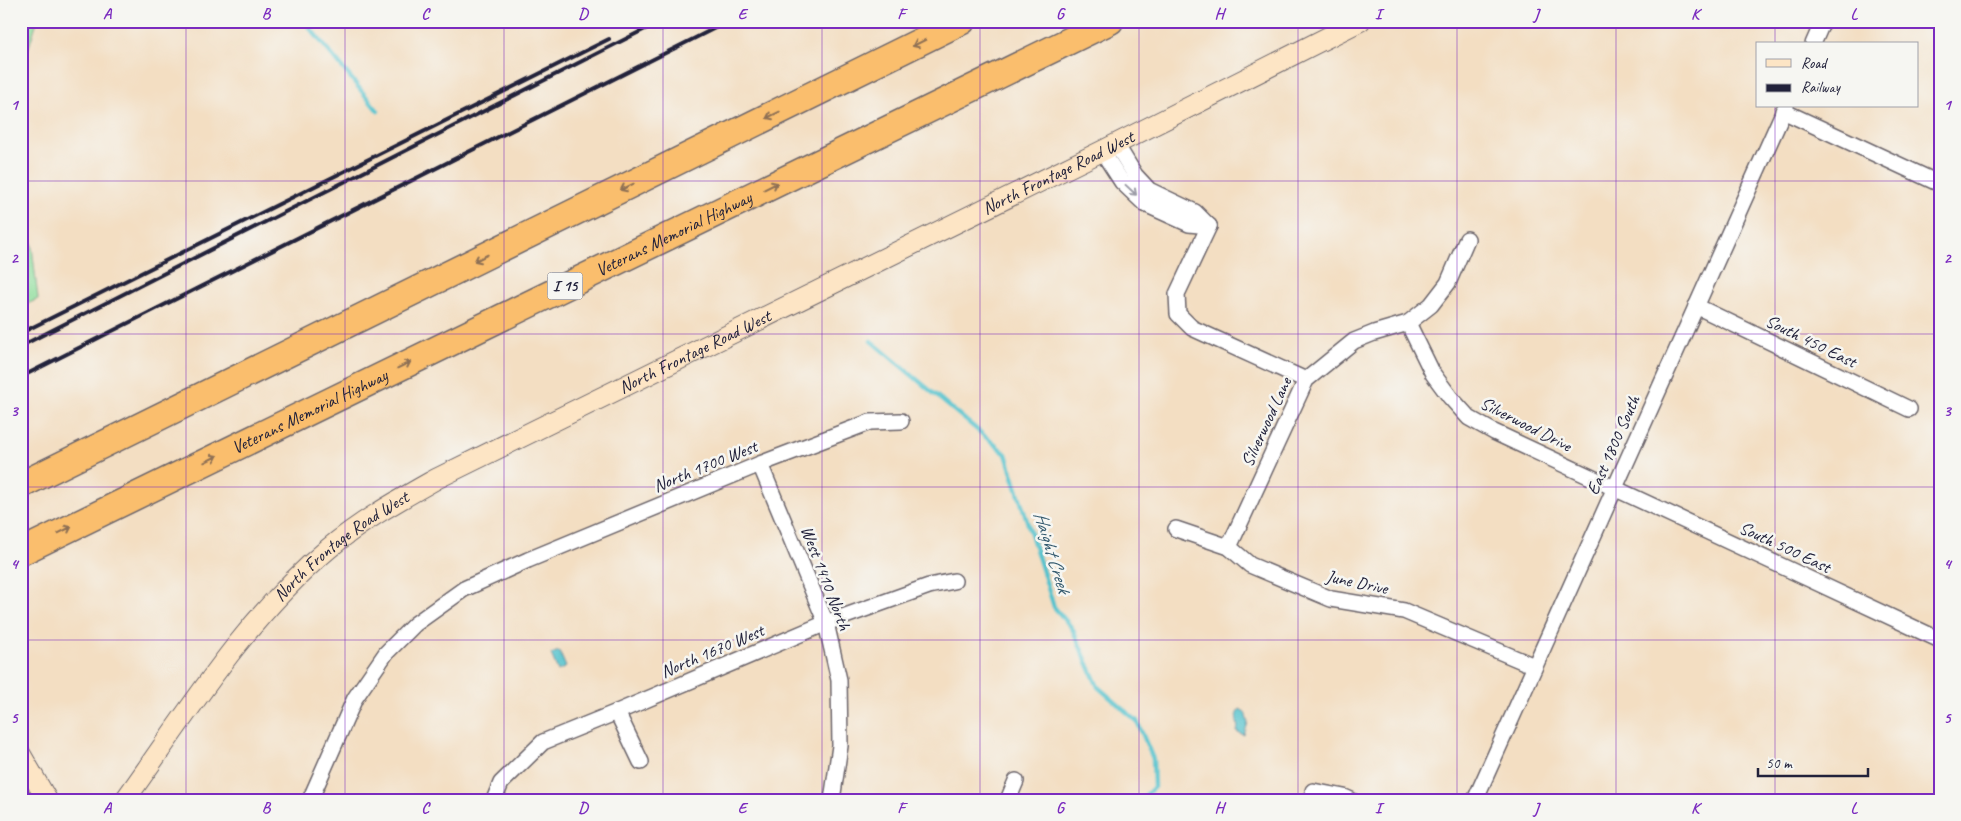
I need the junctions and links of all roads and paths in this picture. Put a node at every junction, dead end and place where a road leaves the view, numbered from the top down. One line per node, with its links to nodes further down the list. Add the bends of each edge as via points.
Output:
1 (962, 21): 16 (highway, one-way to 16)
2 (1110, 21): 20 (highway, Veterans Memorial Highway / I 15, one-way to 2)
3 (1360, 21): 7 (street, North Frontage Road West)
4 (1823, 21): 5 (street)
5 (1814, 42)
6 (1784, 109): 8 (street); 10 (street, East 1800 South)
7 (1109, 148): 12 (street, via 1149,190 1195,212 1208,226 1177,294 1178,314 1192,328); 31 (street, North Frontage Road West, via 436,479 354,529 304,570 260,616 219,667)
8 (1940, 184)
9 (1467, 240): 11 (street, Silverwood Lane, via 1448,283 1431,305)
10 (1696, 306): 13 (street, South 450 East); 17 (street, East 1800 South)
11 (1408, 323): 12 (street, Silverwood Lane, via 1354,341); 17 (street, Silverwood Drive, via 1433,374 1469,418)
12 (1306, 380): 19 (street, Silverwood Lane)
13 (1909, 409)
14 (901, 421): 15 (street, North 1700 West, via 870,422)
15 (760, 464): 22 (street, West 1410 North); 32 (street, North 1700 West, via 464,589 415,624 386,653 355,698)
16 (21, 485)
17 (1614, 488): 23 (street, South 500 East); 24 (street, East 1800 South)
18 (1176, 529): 19 (street, June Drive)
19 (1229, 547): 24 (street, June Drive, via 1250,565 1331,599 1404,611)
20 (21, 552)
21 (954, 581): 22 (street, North 1670 West, via 929,586)
22 (826, 623): 25 (street, North 1670 West); 34 (street, West 1410 North, via 839,680 840,746)
23 (1940, 640)
24 (1534, 666): 37 (street, East 1800 South)
25 (618, 712): 27 (street); 33 (street, North 1670 West, via 543,742 501,783)
26 (21, 755): 30 (street)
27 (641, 762)
28 (1016, 781): 35 (street)
29 (1313, 791): 36 (street)
30 (47, 800)
31 (125, 800)
32 (310, 800)
33 (494, 800)
34 (832, 800)
35 (1008, 800)
36 (1351, 800)
37 (1475, 800)

